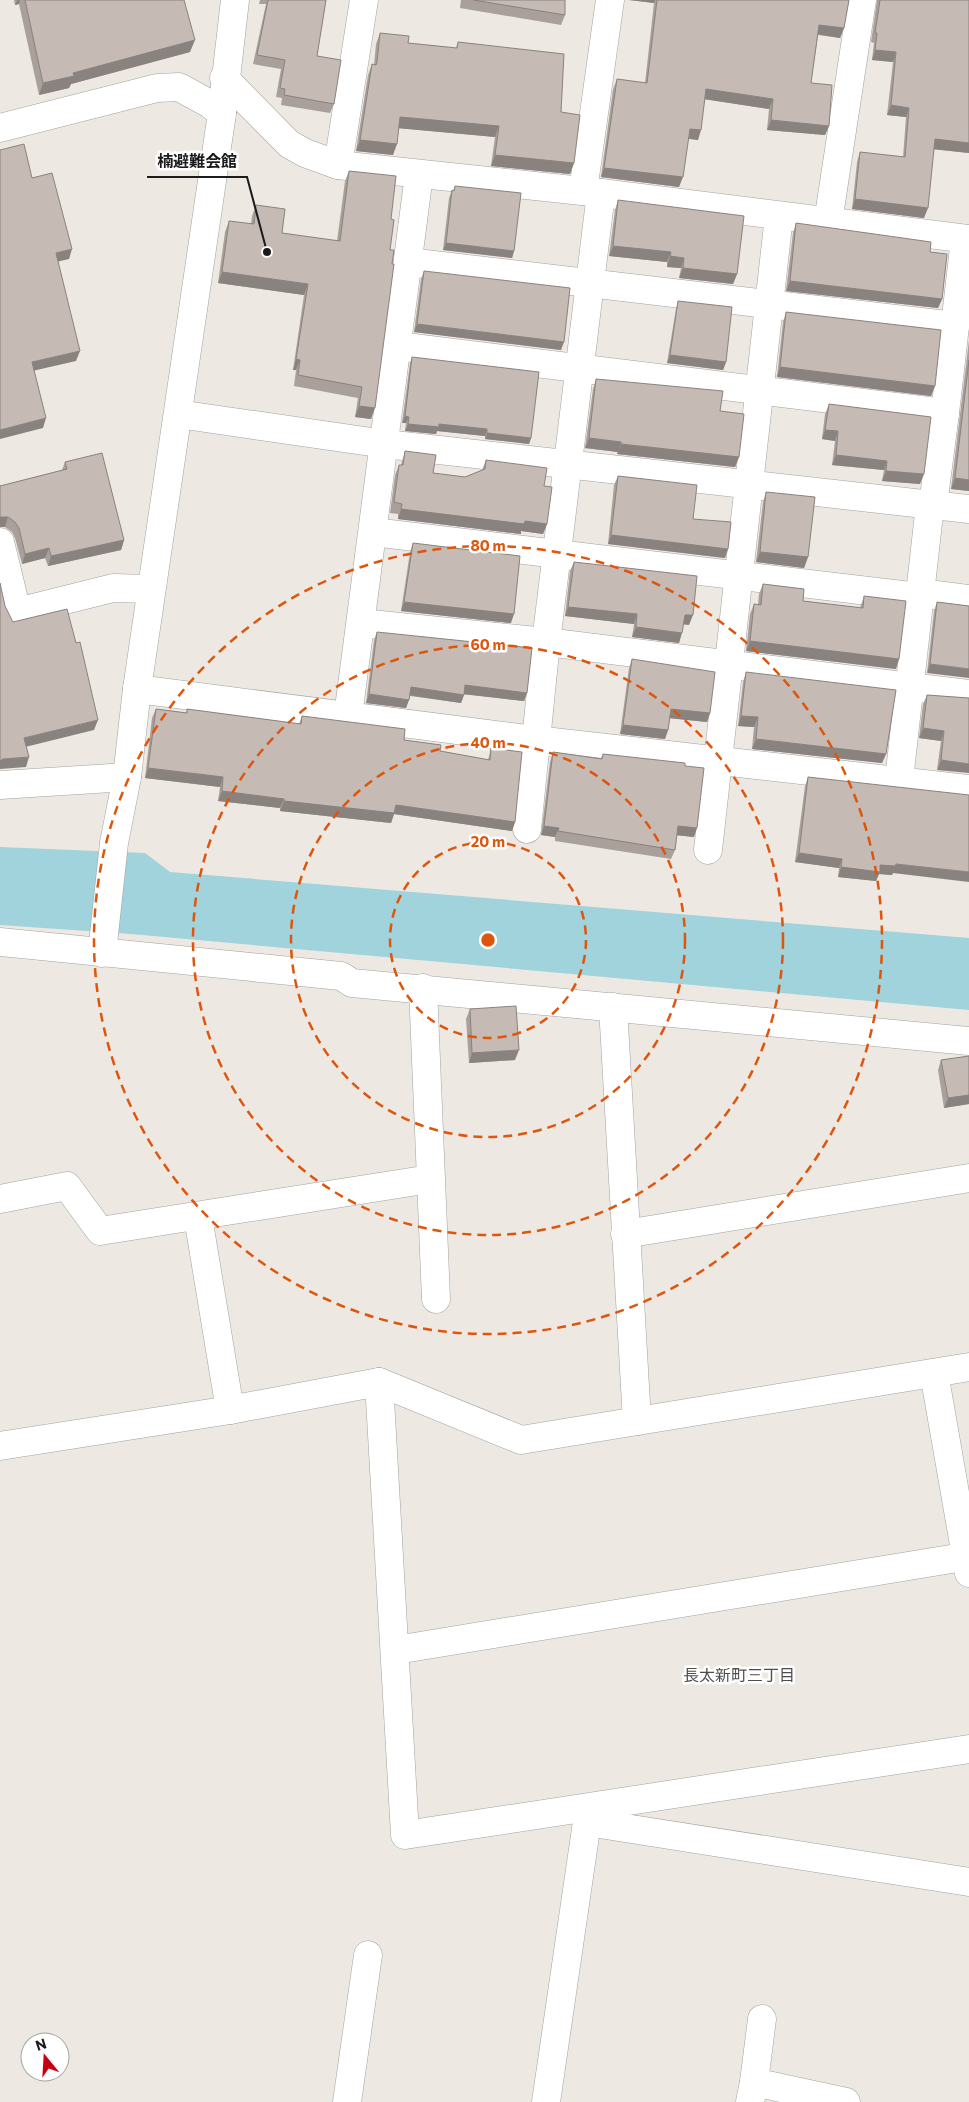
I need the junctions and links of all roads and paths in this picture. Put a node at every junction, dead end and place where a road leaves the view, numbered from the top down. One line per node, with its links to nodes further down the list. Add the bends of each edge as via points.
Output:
1 (234, 0): 5 (street)
2 (364, 0): 8 (street)
3 (610, 0): 10 (street)
4 (862, 0): 12 (street)
5 (224, 78): 6 (street); 8 (street, via 289,144)
6 (222, 113): 7 (street, via 179,87 157,88); 22 (street)
7 (0, 128)
8 (338, 165): 9 (street)
9 (419, 175): 10 (street); 14 (street)
10 (592, 192): 11 (street); 15 (street)
11 (779, 216): 12 (street); 16 (street)
12 (828, 222): 13 (street)
13 (967, 239): 17 (street)
14 (408, 262): 15 (street); 18 (street)
15 (590, 284): 16 (street); 19 (street)
16 (769, 304): 17 (street); 20 (street)
17 (955, 326): 21 (street)
18 (397, 346): 19 (street); 23 (street)
19 (580, 368): 20 (street); 24 (street)
20 (759, 392): 21 (street); 25 (street)
21 (945, 413): 26 (street)
22 (178, 414): 23 (street); 32 (street)
23 (385, 444): 24 (street); 28 (street)
24 (568, 464): 25 (street); 30 (street)
25 (749, 484): 26 (street); 31 (street)
26 (932, 505): 27 (street); 33 (street)
27 (969, 509)
28 (373, 532): 30 (street); 35 (street)
29 (0, 542): 32 (street, via 18,612 113,588)
30 (557, 554): 31 (street); 36 (street)
31 (739, 576): 33 (street); 37 (street)
32 (152, 589): 39 (street)
33 (919, 595): 34 (street); 38 (street)
34 (969, 599)
35 (361, 623): 36 (street); 41 (street)
36 (546, 642): 37 (street); 42 (street)
37 (728, 664): 38 (street); 43 (street)
38 (909, 687): 40 (street); 45 (street)
39 (137, 689): 41 (street); 44 (street)
40 (969, 694)
41 (348, 716): 42 (street)
42 (535, 740): 43 (street); 48 (street)
43 (718, 760): 45 (street); 49 (street)
44 (127, 777): 46 (street); 51 (street, via 114,843)
45 (899, 780): 47 (street)
46 (0, 785)
47 (969, 789)
48 (527, 829)
49 (708, 850)
50 (0, 942): 51 (street)
51 (103, 947): 52 (street, via 341,976 352,982)
52 (423, 988): 53 (street); 56 (street)
53 (613, 1007): 54 (street); 59 (street)
54 (969, 1041)
55 (969, 1178): 59 (street)
56 (430, 1179): 58 (street); 60 (street)
57 (0, 1199): 58 (street, via 68,1186 100,1232)
58 (198, 1217): 64 (street)
59 (625, 1234): 65 (street)
60 (436, 1299)
61 (969, 1367): 62 (street)
62 (934, 1373): 65 (street); 67 (street)
63 (379, 1382): 64 (street); 65 (street, via 521,1440); 68 (street)
64 (230, 1410): 66 (street)
65 (637, 1421)
66 (0, 1446)
67 (968, 1562): 68 (street)
68 (396, 1650): 70 (street, via 405,1835)
69 (969, 1749): 70 (street)
70 (586, 1816): 71 (street); 76 (street)
71 (969, 1882)
72 (368, 1955): 75 (street)
73 (762, 2019): 74 (street)
74 (752, 2092): 77 (street)
75 (347, 2102)
76 (546, 2102)
77 (846, 2102)

